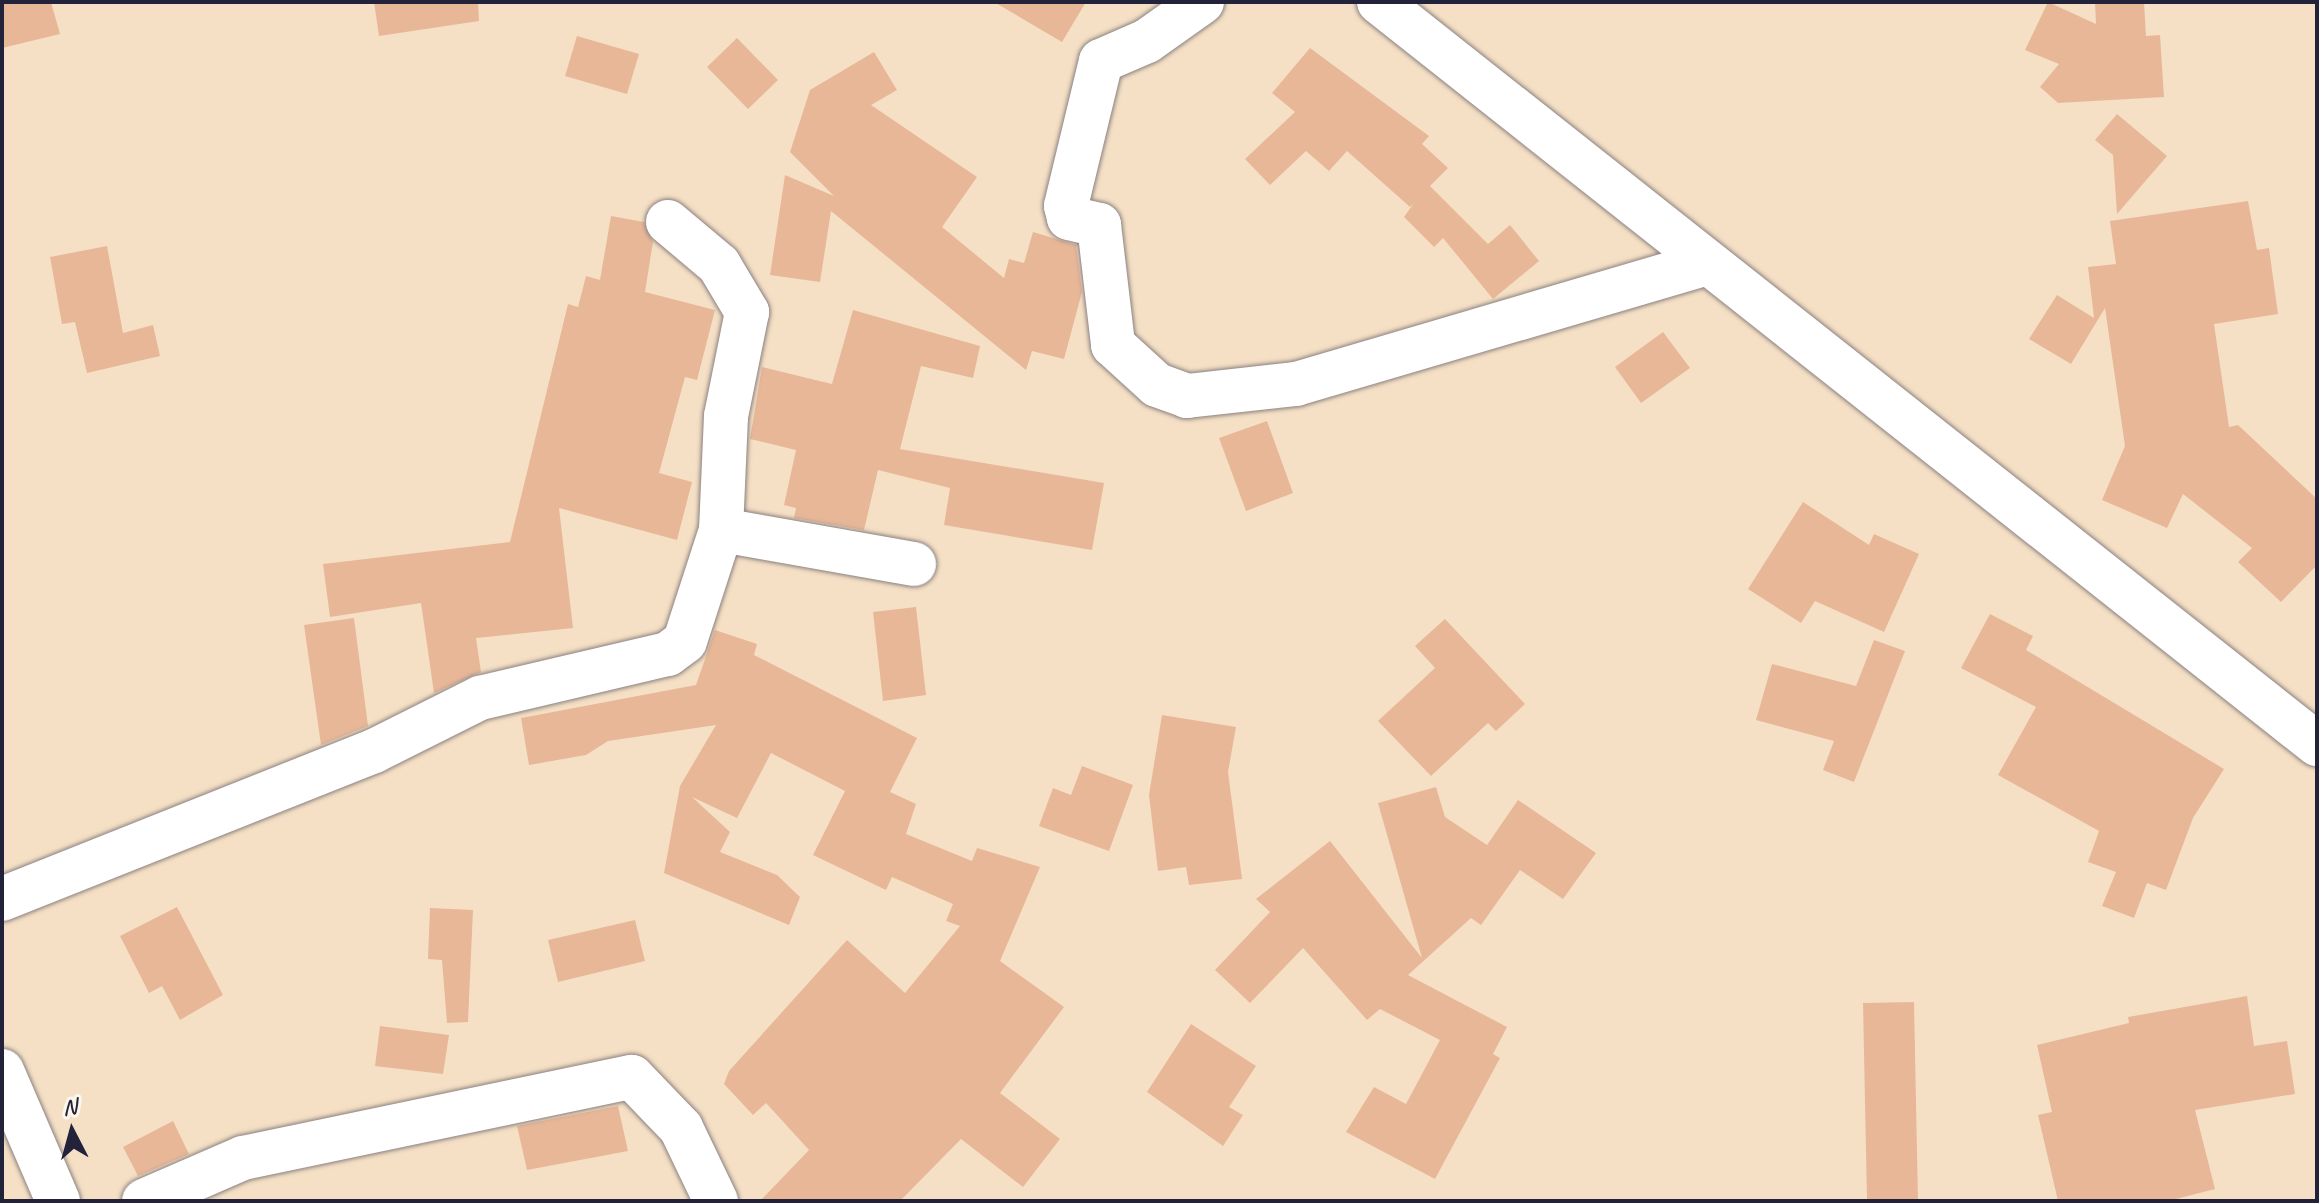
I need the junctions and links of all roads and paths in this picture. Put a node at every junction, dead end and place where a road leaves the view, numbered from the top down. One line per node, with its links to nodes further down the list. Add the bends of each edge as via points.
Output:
1 (1202, 2): 4 (street, via 1147,41 1101,61 1066,206 1069,218 1099,225 1113,345 1157,385 1187,396 1296,384)
2 (1379, 2): 4 (street)
3 (668, 222): 5 (street, via 719,265 747,312 726,416)
4 (1703, 264): 7 (street)
5 (721, 530): 6 (street); 8 (street, via 685,641 668,654 480,698 374,751)
6 (914, 564)
7 (2317, 744)
8 (2, 899)
9 (2, 1071): 10 (street)
10 (58, 1201)
11 (144, 1201): 12 (street, via 243,1158 632,1077 681,1128)
12 (716, 1201)

